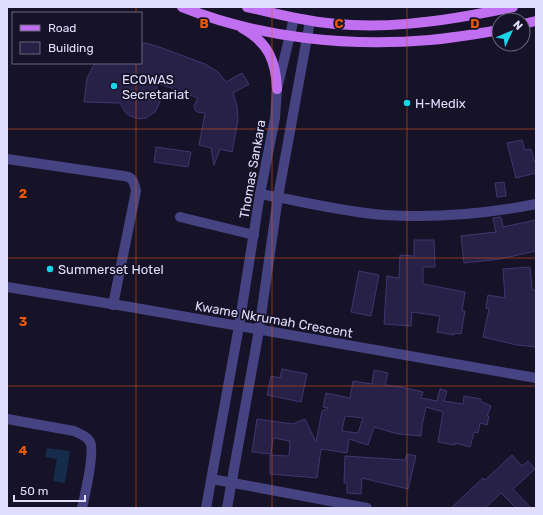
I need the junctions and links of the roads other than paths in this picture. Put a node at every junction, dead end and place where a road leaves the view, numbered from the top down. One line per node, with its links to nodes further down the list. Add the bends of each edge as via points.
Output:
1 (182, 7): 6 (main road)
2 (247, 7): 4 (main road)
3 (513, 7): 5 (main road, via 400,25 370,26)
4 (294, 18): 5 (main road); 8 (street, Thomas Sankara)
5 (310, 21): 9 (street)
6 (235, 25): 8 (main road); 10 (main road, via 249,32 263,44 273,59)
7 (491, 31): 9 (main road, via 399,42)
8 (290, 36): 9 (main road); 10 (street, Thomas Sankara)
9 (307, 38): 13 (street)
10 (277, 89): 12 (street, Thomas Sankara, via 275,118)
11 (7, 160): 18 (street, via 124,176 134,182 136,191)
12 (260, 194): 13 (street); 16 (street, Thomas Sankara)
13 (278, 198): 14 (street, via 382,215 423,216 474,213); 20 (street)
14 (536, 204)
15 (180, 217): 16 (street)
16 (254, 234): 19 (street, Thomas Sankara)
17 (7, 287): 18 (street, Kwame Nkrumah Crescent)
18 (113, 305): 19 (street, Kwame Nkrumah Crescent)
19 (240, 326): 20 (street, Kwame Nkrumah Crescent); 23 (street, Thomas Sankara)
20 (259, 330): 21 (street, Kwame Nkrumah Crescent); 24 (street)
21 (536, 378)
22 (7, 419): 25 (street, via 74,431 90,442 92,453)
23 (212, 479): 24 (street); 26 (street, Thomas Sankara)
24 (231, 482): 27 (street); 28 (street)
25 (82, 508)
26 (206, 508)
27 (227, 508)
28 (367, 508)

